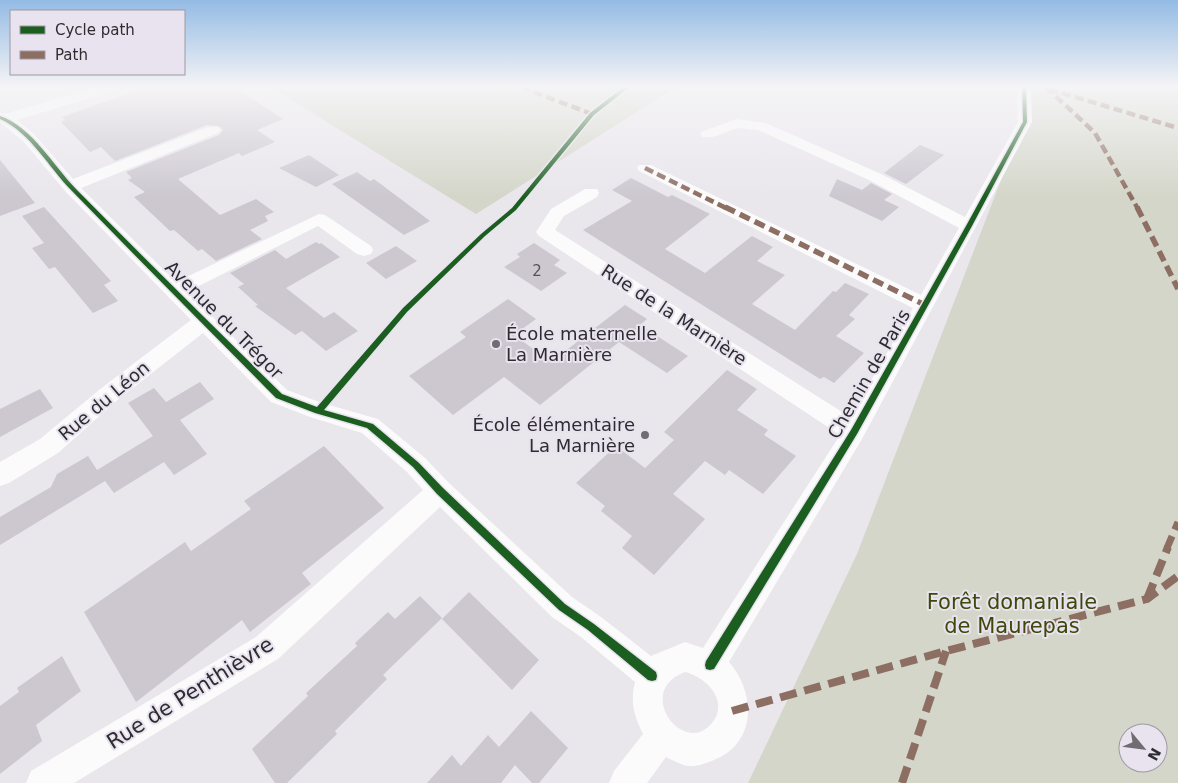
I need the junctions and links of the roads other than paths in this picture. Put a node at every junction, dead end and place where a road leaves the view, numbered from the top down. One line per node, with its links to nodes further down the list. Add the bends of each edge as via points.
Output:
1 (12, 124): 8 (street, Avenue du Trégor)
2 (733, 124): 6 (street)
3 (746, 124): 10 (street, via 761,126 875,177)
4 (1024, 124): 10 (street, Chemin de Paris)
5 (213, 130): 8 (street)
6 (708, 134)
7 (646, 168): 13 (street, Chemin de Paris)
8 (71, 186): 12 (street, Avenue du Trégor)
9 (592, 194): 15 (street, Rue de la Marnière, via 557,213 545,232)
10 (969, 226): 13 (street, Chemin de Paris)
11 (364, 250): 12 (street, via 319,219)
12 (174, 291): 14 (street, Avenue du Trégor)
13 (925, 305): 15 (street, Chemin de Paris)
14 (204, 321): 16 (street, Rue du Léon, via 107,396 49,446); 17 (street, Avenue du Trégor, via 279,396 370,426 416,465)
15 (854, 432): 18 (street, Chemin de Paris)
16 (0, 474)
17 (440, 491): 19 (street, Avenue du Trégor, via 562,607); 21 (street, Rue de Penthièvre, via 267,648)
18 (710, 665): 19 (street, via 698,659 672,659); 20 (street, via 724,679 731,698 731,718 723,736 713,745 687,749)
19 (652, 676): 20 (street, via 646,700 648,713)
20 (662, 736): 22 (street)
21 (43, 783)
22 (626, 783)

